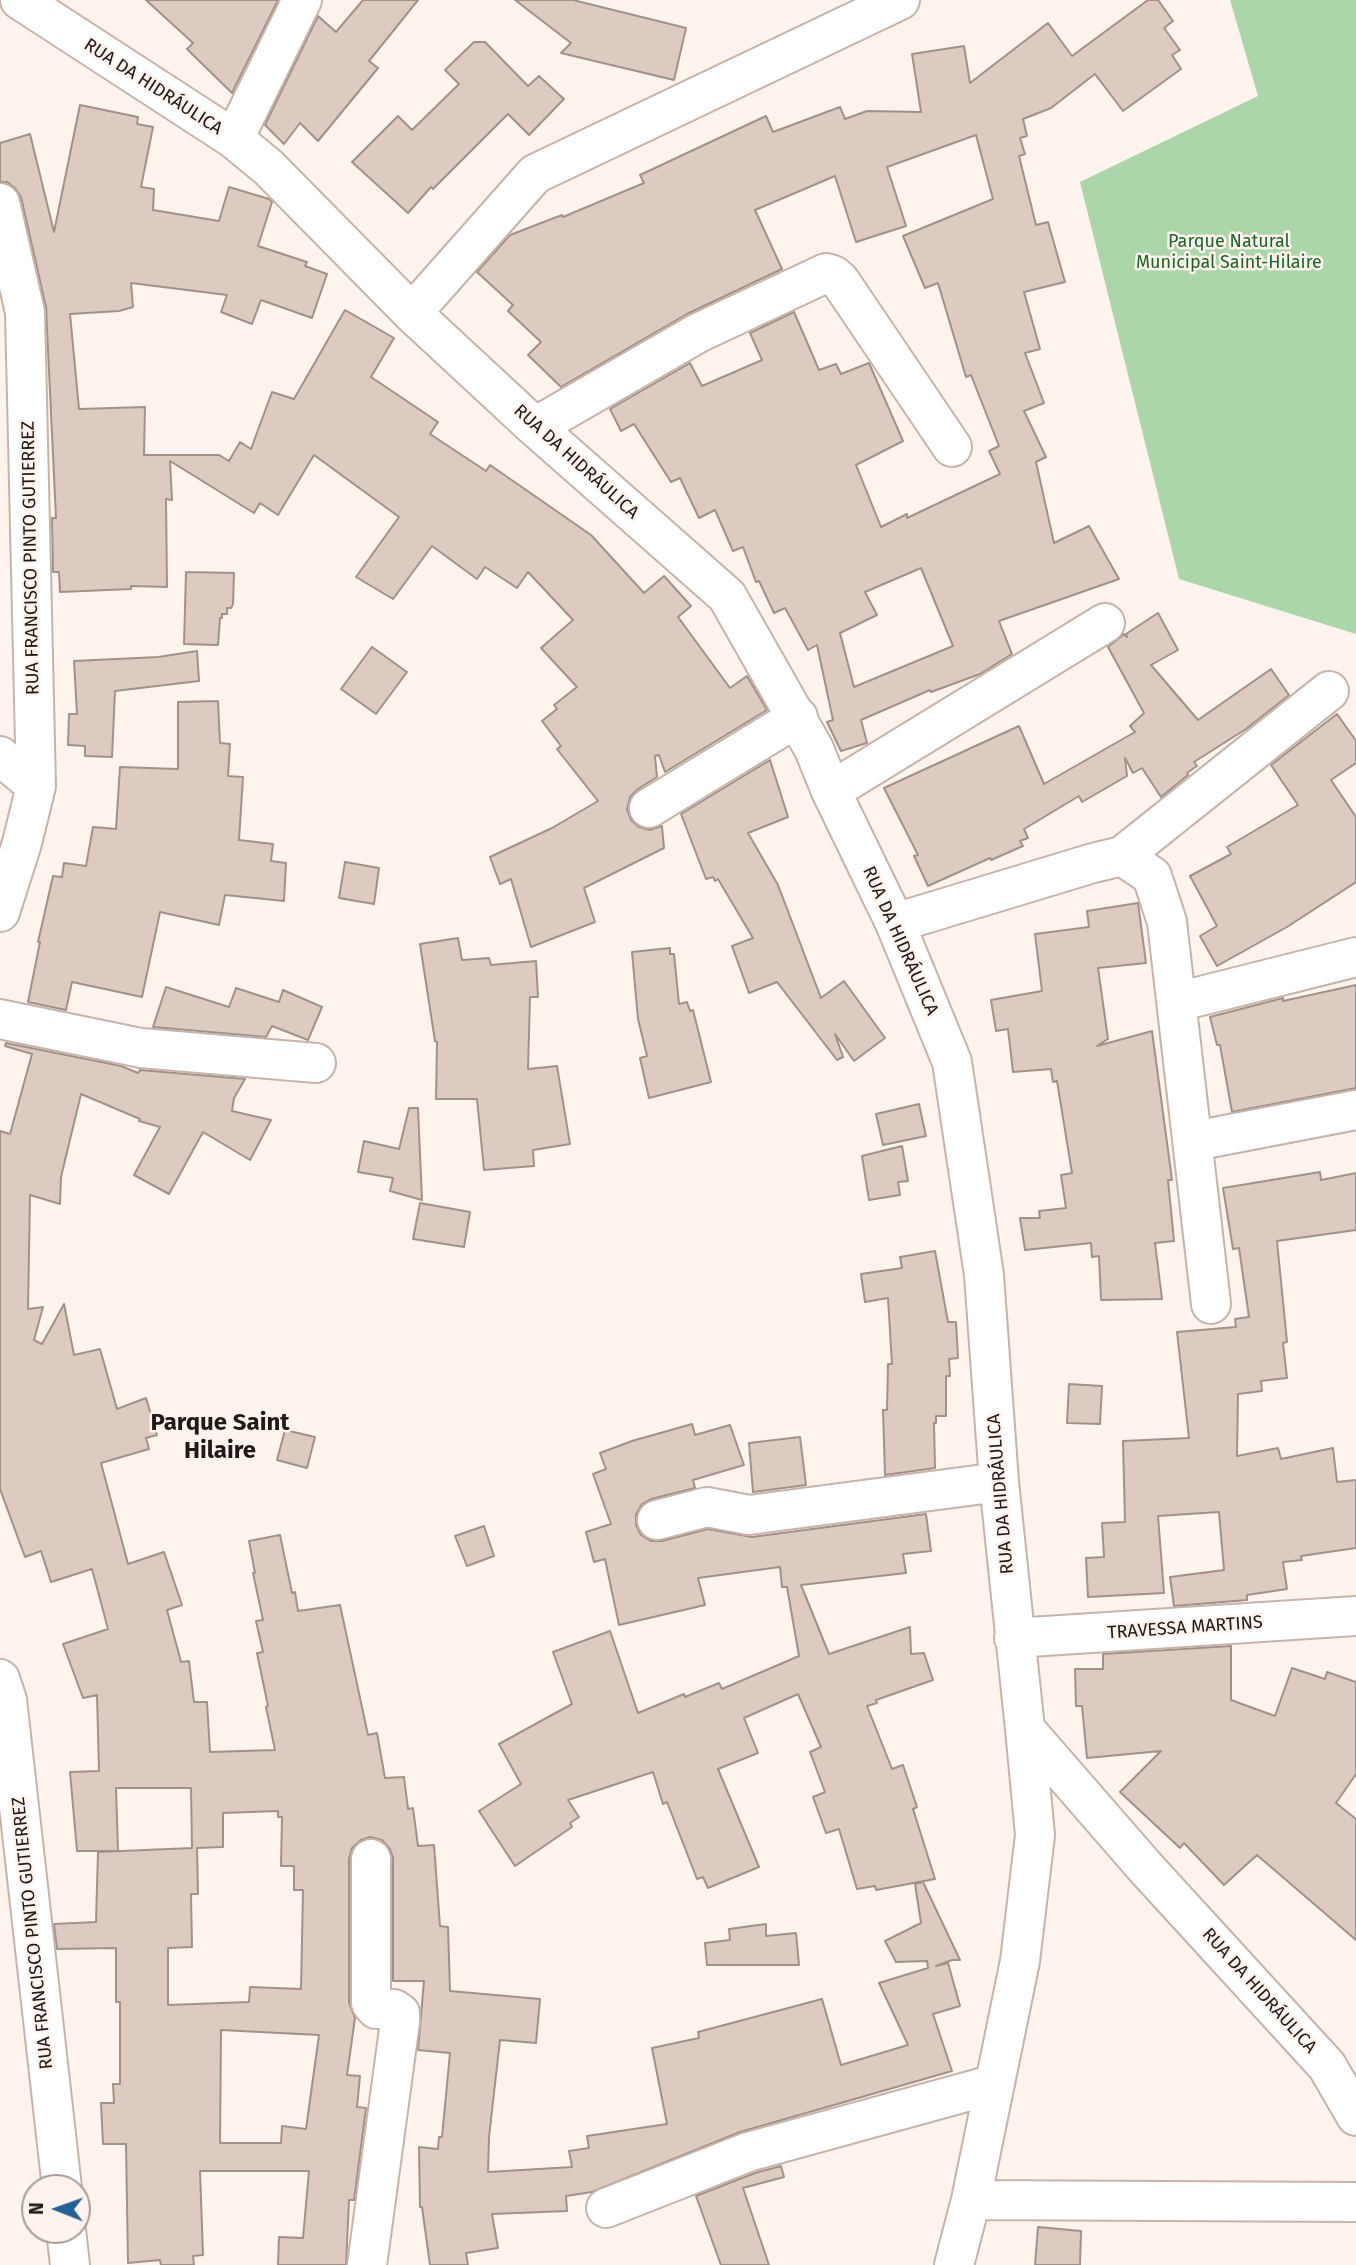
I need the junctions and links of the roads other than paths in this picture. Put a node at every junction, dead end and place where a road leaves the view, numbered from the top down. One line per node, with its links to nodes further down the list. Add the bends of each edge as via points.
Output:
1 (20, 0): 4 (street, RUA DA HIDRÁULICA)
2 (302, 0): 4 (street)
3 (900, 0): 6 (street, via 535,174)
4 (234, 139): 6 (street, RUA DA HIDRÁULICA, via 268,167)
5 (0, 203): 13 (street, RUA FRANCISCO PINTO GUTIERREZ, via 25,312)
6 (412, 313): 7 (street, RUA DA HIDRÁULICA)
7 (535, 427): 8 (street, via 698,333 825,273 840,281); 11 (street, RUA DA HIDRÁULICA, via 727,596)
8 (952, 447)
9 (1105, 623): 14 (street)
10 (1329, 691): 16 (street)
11 (798, 717): 14 (street, RUA DA HIDRÁULICA); 15 (street)
12 (0, 756): 13 (street)
13 (36, 786): 17 (street, RUA FRANCISCO PINTO GUTIERREZ)
14 (831, 791): 18 (street, RUA DA HIDRÁULICA)
15 (649, 808)
16 (1122, 856): 18 (street); 20 (street, via 1152,876 1167,922)
17 (0, 912)
18 (895, 923): 26 (street, RUA DA HIDRÁULICA, via 952,1062 984,1275)
19 (1356, 957): 20 (street)
20 (1177, 1002): 24 (street)
21 (0, 1019): 22 (street, via 141,1048)
22 (316, 1063)
23 (1356, 1110): 24 (street)
24 (1194, 1141): 25 (street)
25 (1211, 1304)
26 (999, 1482): 27 (street, via 749,1515 707,1507); 29 (street, RUA DA HIDRÁULICA)
27 (657, 1520)
28 (1356, 1616): 29 (street, TRAVESSA MARTINS)
29 (1014, 1638): 31 (street, RUA DA HIDRÁULICA)
30 (0, 1679): 35 (street, RUA FRANCISCO PINTO GUTIERREZ, via 7,1700)
31 (1025, 1729): 33 (street, via 1035,1835 1020,1961); 34 (street, RUA DA HIDRÁULICA, via 1327,2066)
32 (372, 1858): 41 (street, via 371,2003 376,2008 394,2009 400,2013 400,2022)
33 (995, 2084): 36 (street); 38 (street, via 748,2152)
34 (1356, 2116)
35 (60, 2174)
36 (971, 2200): 37 (street); 42 (street)
37 (1356, 2202)
38 (606, 2208)
39 (68, 2244): 40 (street)
40 (70, 2265)
41 (367, 2265)
42 (954, 2265)

